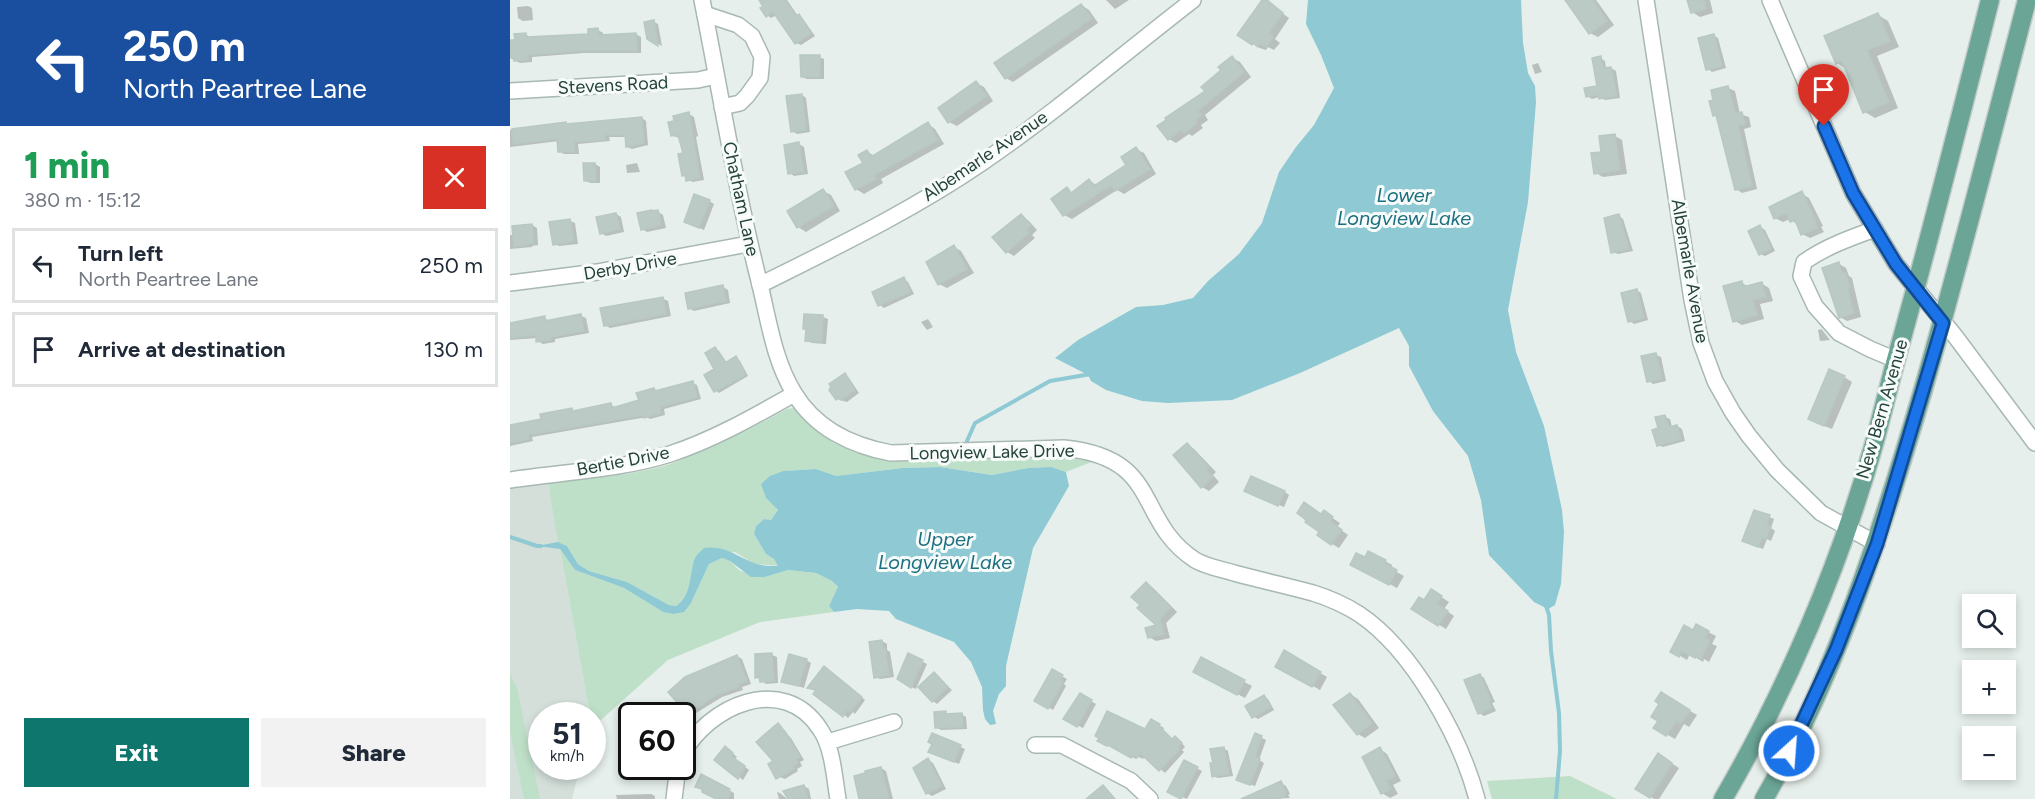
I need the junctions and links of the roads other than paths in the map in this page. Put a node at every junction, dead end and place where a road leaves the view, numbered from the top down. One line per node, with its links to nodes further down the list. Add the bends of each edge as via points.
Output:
1 (1193, 0): 13 (street, Albemarle Avenue, via 982,163 927,197)
2 (1646, 0): 20 (street, Albemarle Avenue, via 1685,259 1707,360 1733,413 1762,452 1821,513)
3 (1770, 0): 10 (street, via 1842,170)
4 (1990, 0): 14 (main road, New Bern Avenue)
5 (2027, 0): 15 (main road, New Bern Avenue)
6 (704, 7): 7 (street, Chatham Lane); 9 (street, via 752,36 762,57 760,78 747,96 740,103)
7 (716, 76): 8 (street, Stevens Road); 9 (street, Chatham Lane)
8 (510, 91)
9 (722, 107): 11 (street, Chatham Lane)
10 (1875, 229): 14 (street); 16 (street, via 1814,255 1804,262 1801,276 1815,306 1839,333)
11 (748, 244): 12 (street, Derby Drive, via 597,272); 13 (street, Chatham Lane)
12 (510, 283)
13 (760, 285): 17 (street, Chatham Lane, via 776,352)
14 (1917, 290): 15 (street); 16 (main road, New Bern Avenue)
15 (1943, 323): 18 (street); 21 (main road, New Bern Avenue)
16 (1896, 360): 20 (main road, New Bern Avenue)
17 (794, 394): 19 (street, Bertie Drive, via 669,454); 30 (street, Longview Lake Drive, via 831,431 872,450 904,454 1064,448 1112,460 1136,479 1174,542 1196,560 1330,599 1375,627 1432,698 1466,765)
18 (2035, 443)
19 (510, 480)
20 (1847, 528): 21 (street, Albemarle Avenue); 31 (main road, New Bern Avenue, via 1785,680)
21 (1877, 544): 32 (main road, New Bern Avenue, via 1836,650)
22 (894, 722): 24 (street)
23 (696, 735): 24 (street, via 714,717 739,704 765,699 801,710)
24 (828, 742): 28 (street)
25 (1035, 745): 29 (street, via 1062,745 1131,781)
26 (676, 780): 27 (street)
27 (674, 799)
28 (838, 799)
29 (1150, 799)
30 (1477, 799)
31 (1723, 799)
32 (1764, 799)

